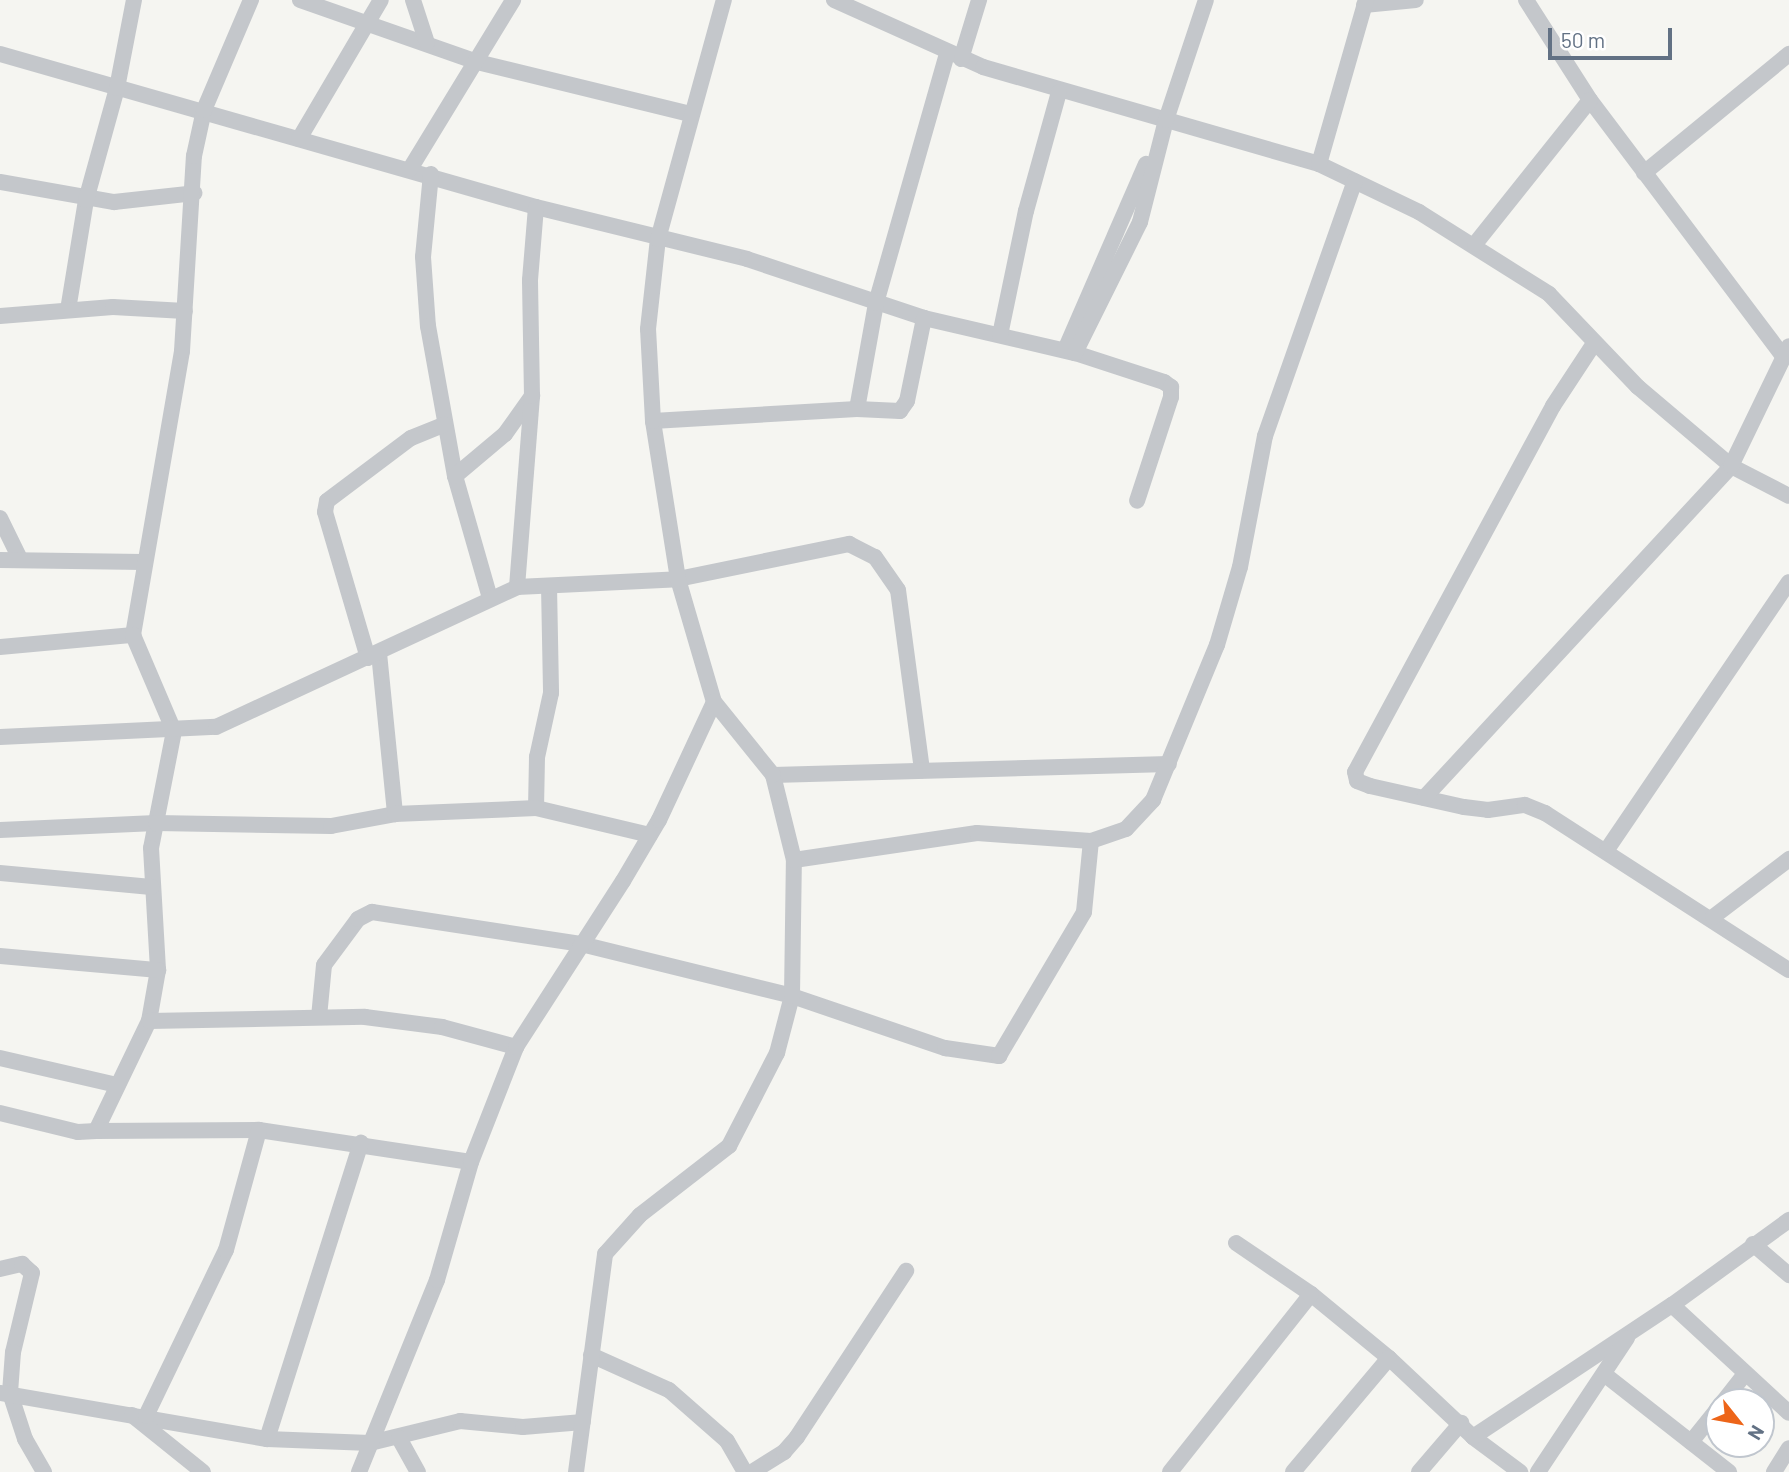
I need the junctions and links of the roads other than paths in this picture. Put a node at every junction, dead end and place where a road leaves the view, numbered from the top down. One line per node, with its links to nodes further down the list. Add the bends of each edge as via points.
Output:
1 (134, 0): 20 (street)
2 (251, 0): 23 (street)
3 (300, 0): 14 (street)
4 (381, 0): 14 (street)
5 (413, 0): 15 (street)
6 (513, 0): 19 (street)
7 (724, 0): 24 (street)
8 (834, 0): 18 (street)
9 (979, 0): 18 (street)
10 (1206, 0): 25 (street)
11 (1416, 0): 13 (street)
12 (1526, 0): 22 (street)
13 (1365, 2): 27 (street)
14 (367, 24): 15 (street); 26 (street)
15 (427, 43): 19 (street)
16 (0, 54): 20 (street)
17 (1789, 54): 29 (street)
18 (954, 56): 21 (street); 38 (street)
19 (478, 62): 24 (street); 28 (street)
20 (117, 88): 23 (street); 34 (street)
21 (1059, 92): 25 (street); 43 (street, via 1026,211)
22 (1590, 100): 29 (street); 37 (street)
23 (204, 110): 26 (street); 33 (street, via 194,156)
24 (691, 114): 36 (street)
25 (1166, 120): 27 (street); 46 (street, via 1140,222)
26 (299, 139): 28 (street)
27 (1319, 164): 31 (street)
28 (410, 169): 30 (street)
29 (1644, 173): 45 (street)
30 (431, 174): 35 (street); 50 (street, via 423,257)
31 (1355, 181): 37 (street); 70 (street, via 1265,436 1240,567 1217,645)
32 (0, 182): 34 (street)
33 (195, 193): 34 (street, via 136,203); 40 (street)
34 (86, 200): 39 (street)
35 (536, 207): 36 (street); 47 (street, via 530,280)
36 (658, 239): 38 (street, via 747,259); 49 (street, via 649,329)
37 (1475, 244): 44 (street, via 1549,294)
38 (876, 303): 42 (street); 48 (street)
39 (68, 310): 40 (street); 41 (street)
40 (185, 311): 58 (street)
41 (0, 316)
42 (924, 318): 43 (street); 48 (street, via 905,406 900,411)
43 (1000, 335): 46 (street)
44 (1593, 345): 51 (street); 73 (street, via 1553,406 1354,772 1357,781)
45 (1787, 351): 51 (street)
46 (1070, 352): 54 (street, via 1171,387)
47 (532, 396): 52 (street, via 505,434); 62 (street)
48 (858, 409): 49 (street)
49 (653, 421): 59 (street)
50 (444, 425): 52 (street); 66 (street, via 411,438 327,501 325,512)
51 (1731, 466): 53 (street); 73 (street)
52 (455, 476): 63 (street)
53 (1789, 496)
54 (1137, 501)
55 (0, 518): 56 (street)
56 (20, 559): 57 (street); 58 (street)
57 (0, 560)
58 (143, 562): 64 (street)
59 (678, 579): 61 (street); 67 (street); 71 (street, via 849,544 875,558 892,579 903,609)
60 (1789, 582): 80 (street)
61 (549, 586): 62 (street); 74 (street, via 551,693 537,757)
62 (517, 587): 63 (street)
63 (490, 598): 66 (street)
64 (133, 635): 65 (street); 68 (street)
65 (0, 647)
66 (374, 655): 68 (street, via 241,719); 75 (street)
67 (714, 702): 72 (street); 78 (street)
68 (174, 731): 69 (street); 76 (street)
69 (0, 737)
70 (1169, 764): 71 (street); 79 (street, via 1161,787 1138,818 1120,833)
71 (922, 770): 72 (street)
72 (773, 775): 82 (street)
73 (1424, 797): 80 (street, via 1488,810 1525,805)
74 (536, 808): 75 (street); 78 (street)
75 (396, 814): 76 (street, via 331,826)
76 (156, 823): 77 (street); 84 (street)
77 (0, 830)
78 (650, 835): 86 (street)
79 (1091, 841): 82 (street, via 977,833); 90 (street, via 1084,912 999,1056 944,1048)
80 (1606, 851): 85 (street)
81 (1789, 859): 85 (street)
82 (794, 860): 90 (street)
83 (0, 873): 84 (street)
84 (151, 887): 88 (street)
85 (1713, 917): 89 (street)
86 (581, 944): 90 (street); 91 (street, via 364,914 324,965); 93 (street)
87 (0, 956): 88 (street)
88 (158, 970): 92 (street)
89 (1789, 970)
90 (792, 996): 110 (street, via 777,1053 729,1146 640,1215 605,1254)
91 (318, 1017): 92 (street); 93 (street, via 365,1017 443,1027)
92 (149, 1021): 95 (street)
93 (516, 1047): 100 (street)
94 (0, 1058): 95 (street)
95 (117, 1085): 98 (street)
96 (0, 1113): 98 (street)
97 (259, 1130): 98 (street); 99 (street); 117 (street, via 226,1250)
98 (96, 1132)
99 (361, 1143): 100 (street); 123 (street)
100 (471, 1162): 125 (street, via 437,1280)
101 (1789, 1220): 103 (street)
102 (1236, 1243): 107 (street)
103 (1753, 1244): 106 (street); 108 (street)
104 (0, 1269): 115 (street, via 22,1264 33,1279)
105 (906, 1270): 133 (street, via 797,1437 784,1452)
106 (1789, 1275)
107 (1311, 1294): 111 (street); 134 (street)
108 (1672, 1305): 109 (street); 113 (street)
109 (1630, 1333): 112 (street); 121 (street)
110 (591, 1355): 118 (street); 132 (street, via 669,1390 727,1441)
111 (1389, 1358): 119 (street); 135 (street)
112 (1604, 1374): 124 (street); 138 (street)
113 (1745, 1374): 114 (street); 116 (street)
114 (1734, 1388)
115 (5, 1393): 117 (street); 127 (street)
116 (1789, 1413)
117 (138, 1415): 123 (street); 128 (street)
118 (583, 1422): 122 (street, via 523,1427 460,1421); 131 (street)
119 (1461, 1423): 121 (street); 136 (street)
120 (1705, 1424): 124 (street)
121 (1473, 1437): 137 (street)
122 (399, 1438): 125 (street); 130 (street)
123 (267, 1439): 125 (street)
124 (1690, 1442): 139 (street)
125 (370, 1443): 129 (street)
126 (1789, 1448): 140 (street)
127 (44, 1472)
128 (203, 1472)
129 (359, 1472)
130 (418, 1472)
131 (576, 1472)
132 (745, 1472)
133 (752, 1472)
134 (1170, 1472)
135 (1293, 1472)
136 (1419, 1472)
137 (1520, 1472)
138 (1538, 1472)
139 (1729, 1472)
140 (1774, 1472)

